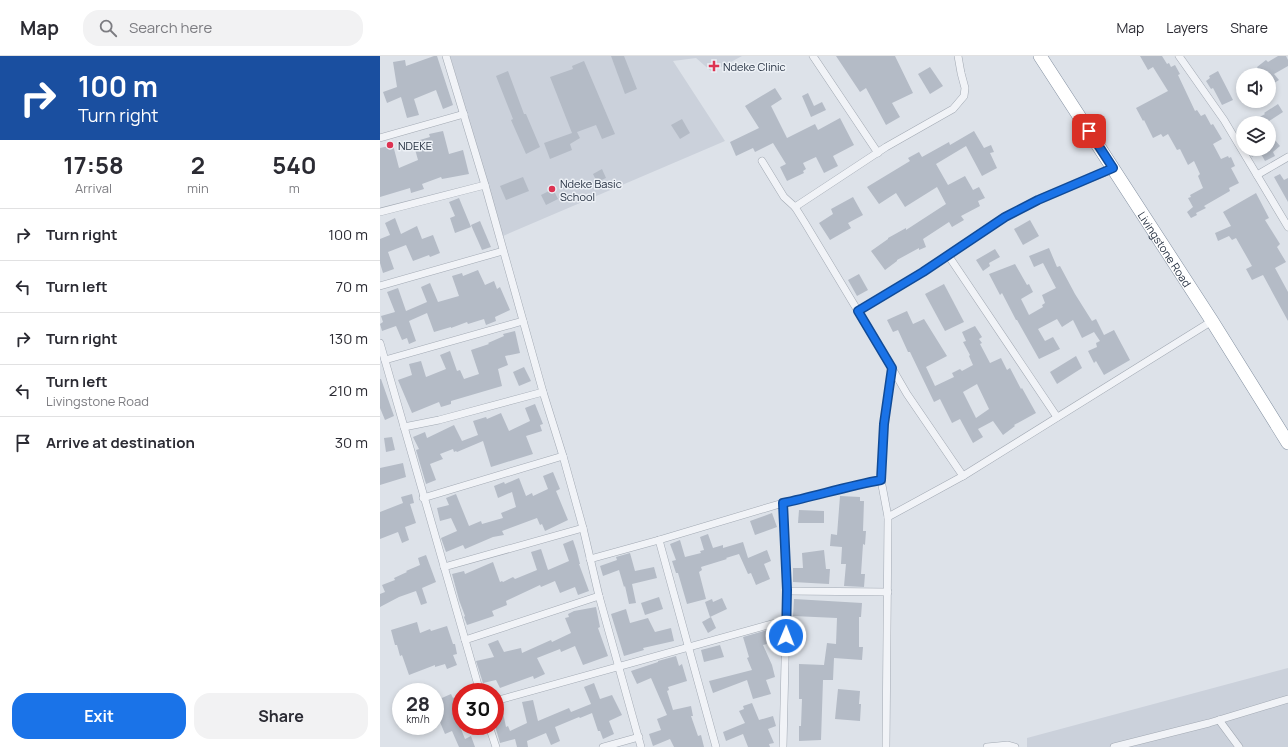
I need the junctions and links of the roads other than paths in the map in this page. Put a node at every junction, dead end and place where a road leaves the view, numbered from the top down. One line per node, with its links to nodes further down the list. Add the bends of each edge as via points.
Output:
1 (446, 56): 6 (street)
2 (813, 56): 8 (street)
3 (958, 56): 8 (street, via 965,88 961,101 953,109)
4 (1040, 56): 11 (highway, Livingstone Road)
5 (1179, 56): 12 (street, via 1224,120)
6 (464, 114): 7 (street); 13 (street)
7 (380, 138)
8 (878, 152): 14 (street)
9 (1288, 157): 12 (street)
10 (762, 161): 14 (street, via 784,197)
11 (1113, 168): 18 (street, via 1033,202 1005,217); 22 (highway, Livingstone Road)
12 (1258, 175): 16 (street)
13 (485, 184): 15 (street); 17 (street)
14 (795, 207): 20 (street)
15 (380, 212)
16 (1288, 227)
17 (503, 251): 19 (street); 21 (street)
18 (948, 255): 20 (street); 27 (street)
19 (380, 286)
20 (858, 311): 25 (street)
21 (523, 321): 24 (street); 26 (street)
22 (1212, 321): 27 (street); 29 (highway, Livingstone Road)
23 (380, 343): 24 (street)
24 (385, 360): 28 (street)
25 (892, 368): 31 (street); 32 (street, via 884,424)
26 (543, 392): 28 (street, via 439,420); 30 (street)
27 (1057, 417): 31 (street)
28 (404, 426): 33 (street)
29 (1288, 443)
30 (563, 456): 33 (street); 36 (street)
31 (963, 476): 35 (street)
32 (881, 480): 34 (street); 35 (street)
33 (423, 498): 39 (street)
34 (783, 503): 37 (street); 40 (street)
35 (888, 517): 41 (street)
36 (583, 528): 38 (street); 39 (street)
37 (659, 540): 38 (street); 45 (street)
38 (590, 559): 42 (street)
39 (444, 567): 44 (street)
40 (787, 590): 41 (street); 43 (street)
41 (888, 592): 53 (street)
42 (600, 596): 44 (street); 46 (street)
43 (786, 620): 45 (street); 58 (street)
44 (465, 640): 47 (street)
45 (688, 647): 46 (street); 57 (street)
46 (620, 666): 48 (street); 52 (street)
47 (477, 683)
48 (504, 698)
49 (1288, 699): 50 (street)
50 (1219, 720): 61 (street); 62 (street)
51 (493, 735): 54 (street)
52 (639, 737): 55 (street); 56 (street)
53 (888, 746)
54 (496, 747)
55 (602, 747)
56 (642, 747)
57 (716, 747)
58 (783, 747)
59 (988, 747): 60 (street, via 1008,744)
60 (1015, 747)
61 (1114, 747)
62 (1239, 747)

